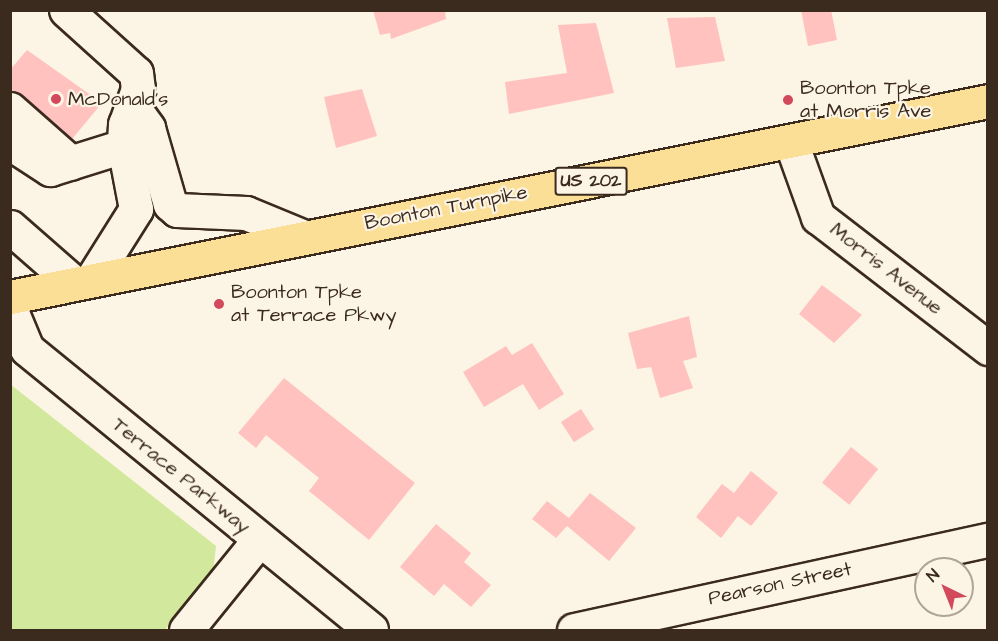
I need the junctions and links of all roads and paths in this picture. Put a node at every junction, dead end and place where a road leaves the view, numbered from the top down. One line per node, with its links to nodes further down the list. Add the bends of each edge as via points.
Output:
1 (66, 10): 3 (street, via 136,73)
2 (987, 101): 5 (main road, Boonton Turnpike / US 202)
3 (133, 107): 7 (street, via 125,124); 10 (street, via 148,128 170,204 177,210 246,213)
4 (10, 109): 8 (street)
5 (791, 142): 10 (main road, Boonton Turnpike / US 202); 14 (street, Morris Avenue, via 818,216)
6 (10, 143): 8 (street, via 39,166)
7 (124, 146): 8 (street); 11 (street, via 136,209)
8 (72, 163)
9 (10, 227): 11 (street)
10 (302, 236): 11 (main road, Boonton Turnpike / US 202)
11 (83, 281): 12 (main road, Boonton Turnpike / US 202)
12 (10, 297)
13 (10, 308): 15 (street, Terrace Parkway, via 27,349)
14 (987, 348)
15 (259, 540): 17 (street); 18 (street, Terrace Parkway)
16 (987, 540): 19 (street, Pearson Street)
17 (186, 630)
18 (371, 630)
19 (574, 630)

